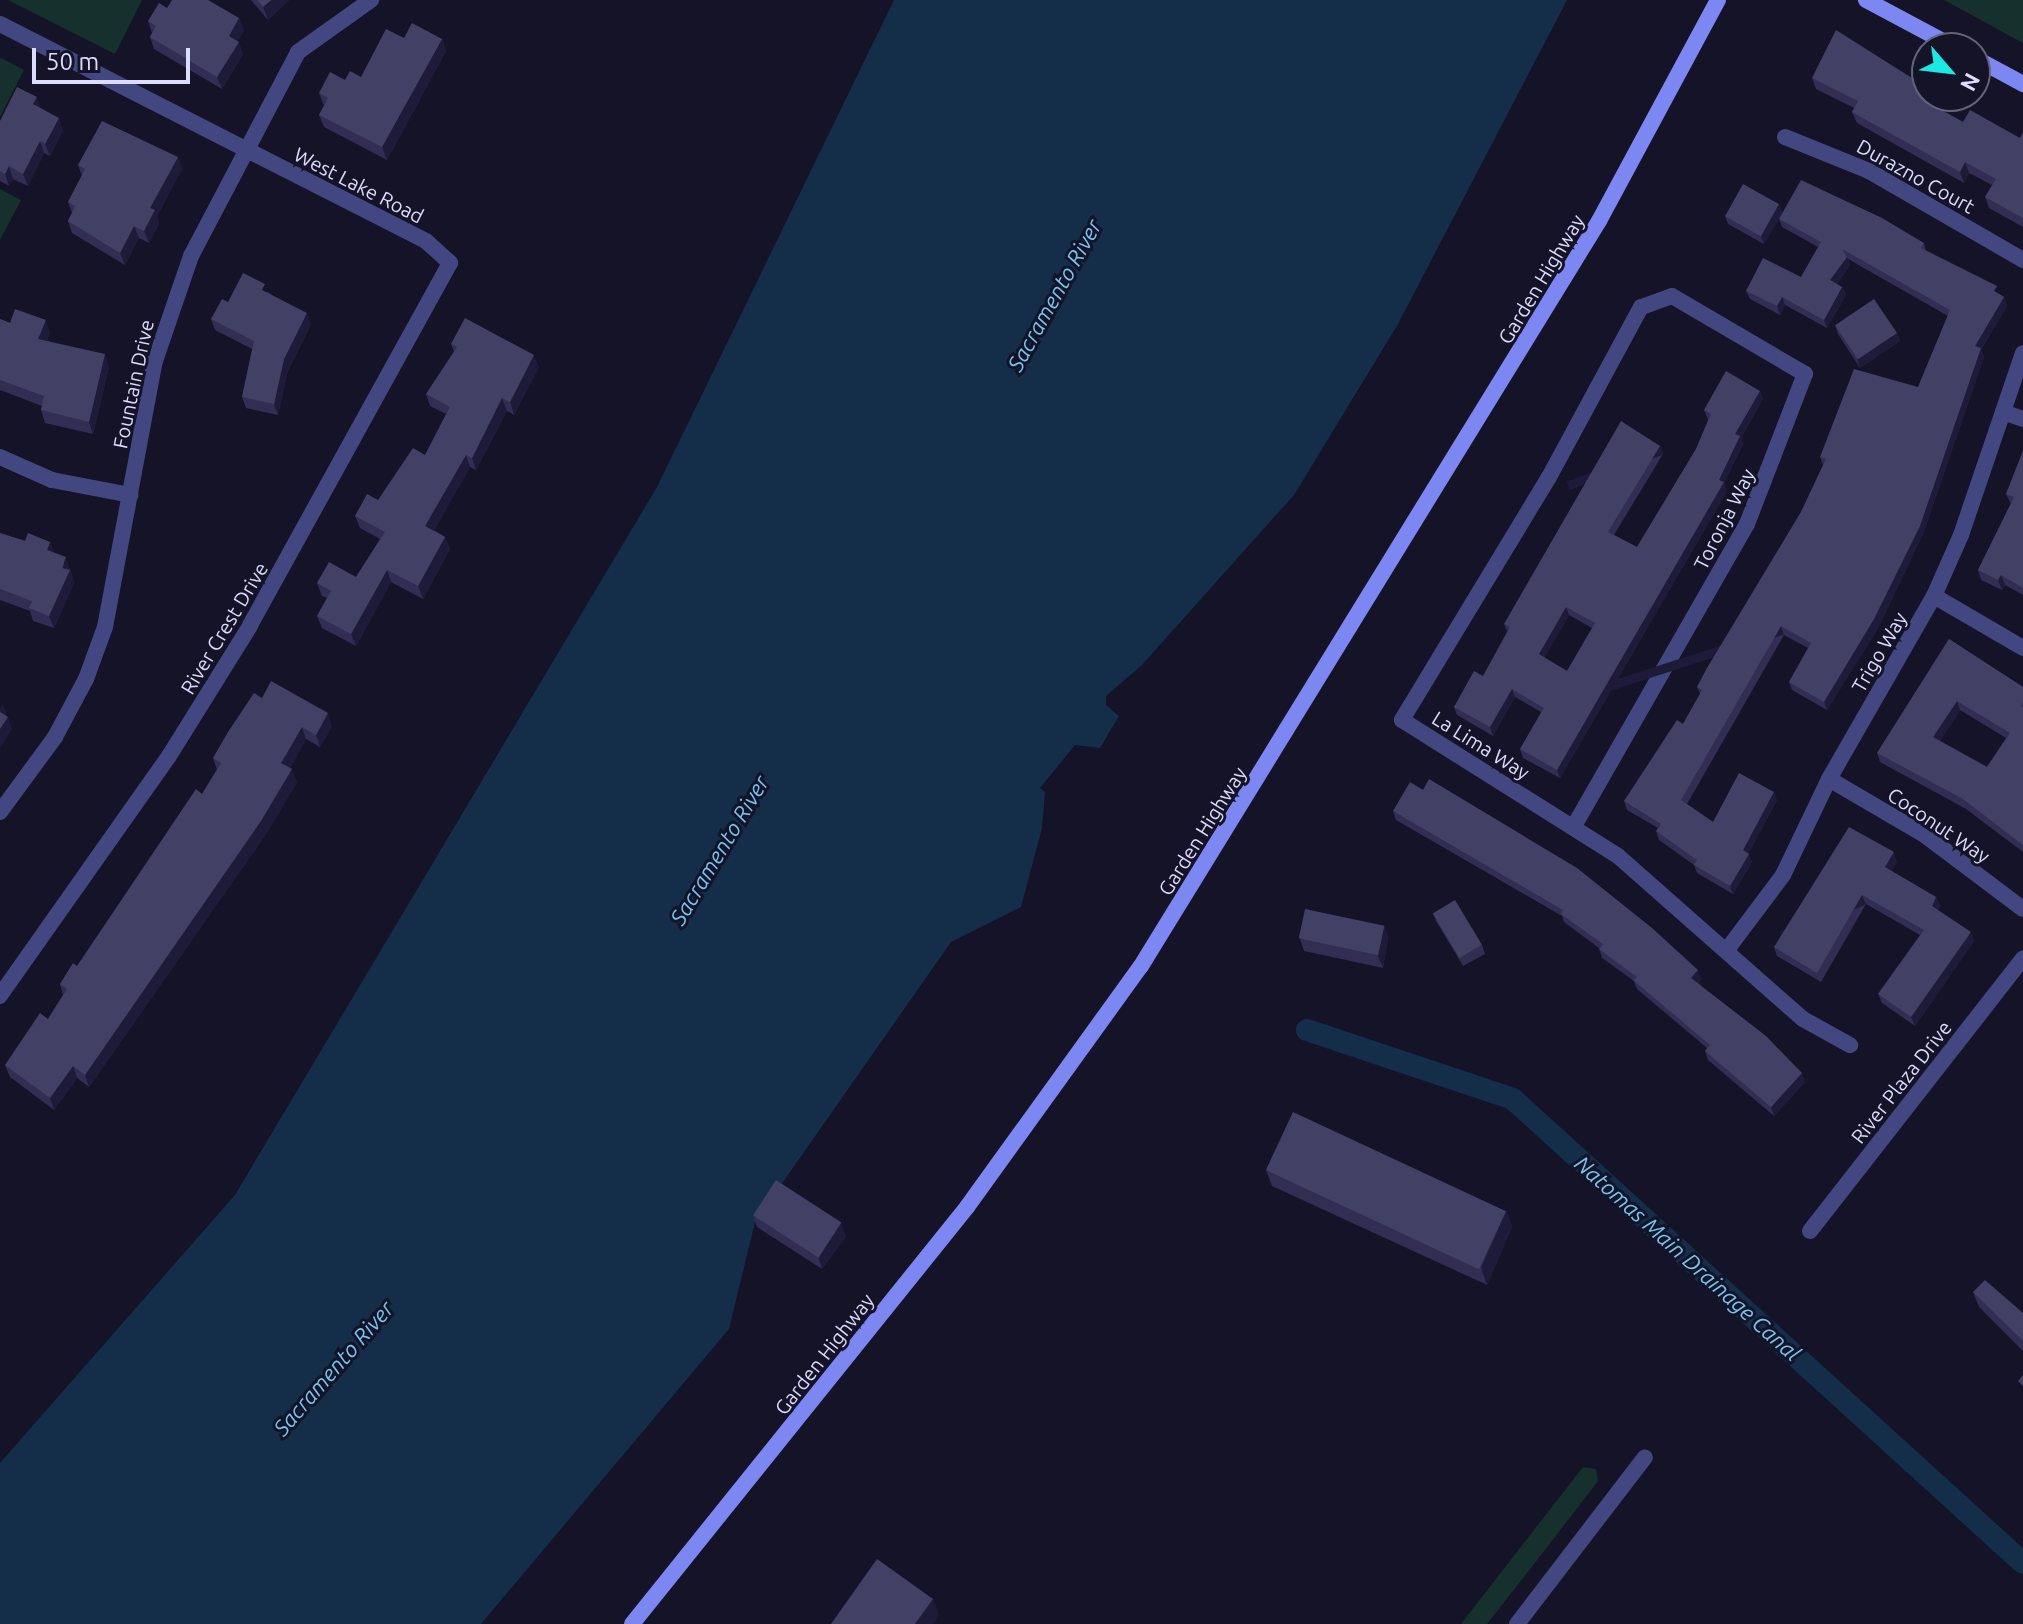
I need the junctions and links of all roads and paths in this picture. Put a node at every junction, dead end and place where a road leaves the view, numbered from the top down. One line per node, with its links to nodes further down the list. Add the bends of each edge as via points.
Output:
1 (371, 0): 9 (street, Fountain Drive, via 298,52)
2 (1718, 0): 30 (main road, Garden Highway, via 1583,247 1141,966 967,1207)
3 (1866, 0): 5 (main road)
4 (0, 24): 9 (street, West Lake Road)
5 (1926, 32)
6 (1991, 67): 7 (main road)
7 (2023, 84)
8 (1785, 137): 10 (street, Durazno Court, via 1869,171)
9 (246, 150): 11 (street, West Lake Road, via 427,242); 17 (street, Fountain Drive, via 173,298 154,364)
10 (2023, 260)
11 (450, 263): 26 (street, River Crest Drive, via 250,626 169,756)
12 (1651, 300): 22 (street, Toronja Way, via 1672,296 1805,374 1747,524); 22 (street, La Lima Way, via 1641,307 1549,477 1402,720)
13 (2023, 353): 14 (street, Trigo Way)
14 (2003, 412): 15 (street); 18 (street, Trigo Way)
15 (2023, 419)
16 (0, 457): 17 (street, via 52,480)
17 (131, 495): 21 (street, Fountain Drive, via 105,627 86,679 55,737)
18 (1934, 596): 19 (street); 20 (street, Trigo Way)
19 (2023, 648)
20 (1829, 779): 23 (street, Coconut Way, via 1926,836); 24 (street, Trigo Way, via 1783,875)
21 (0, 812)
22 (1574, 826): 24 (street, La Lima Way, via 1636,870)
23 (2023, 909)
24 (1726, 951): 27 (street, La Lima Way, via 1803,1019)
25 (2023, 958): 28 (street, River Plaza Drive)
26 (0, 996)
27 (1850, 1045)
28 (1810, 1231)
29 (1645, 1457): 31 (street)
30 (632, 1624)
31 (1517, 1624)

